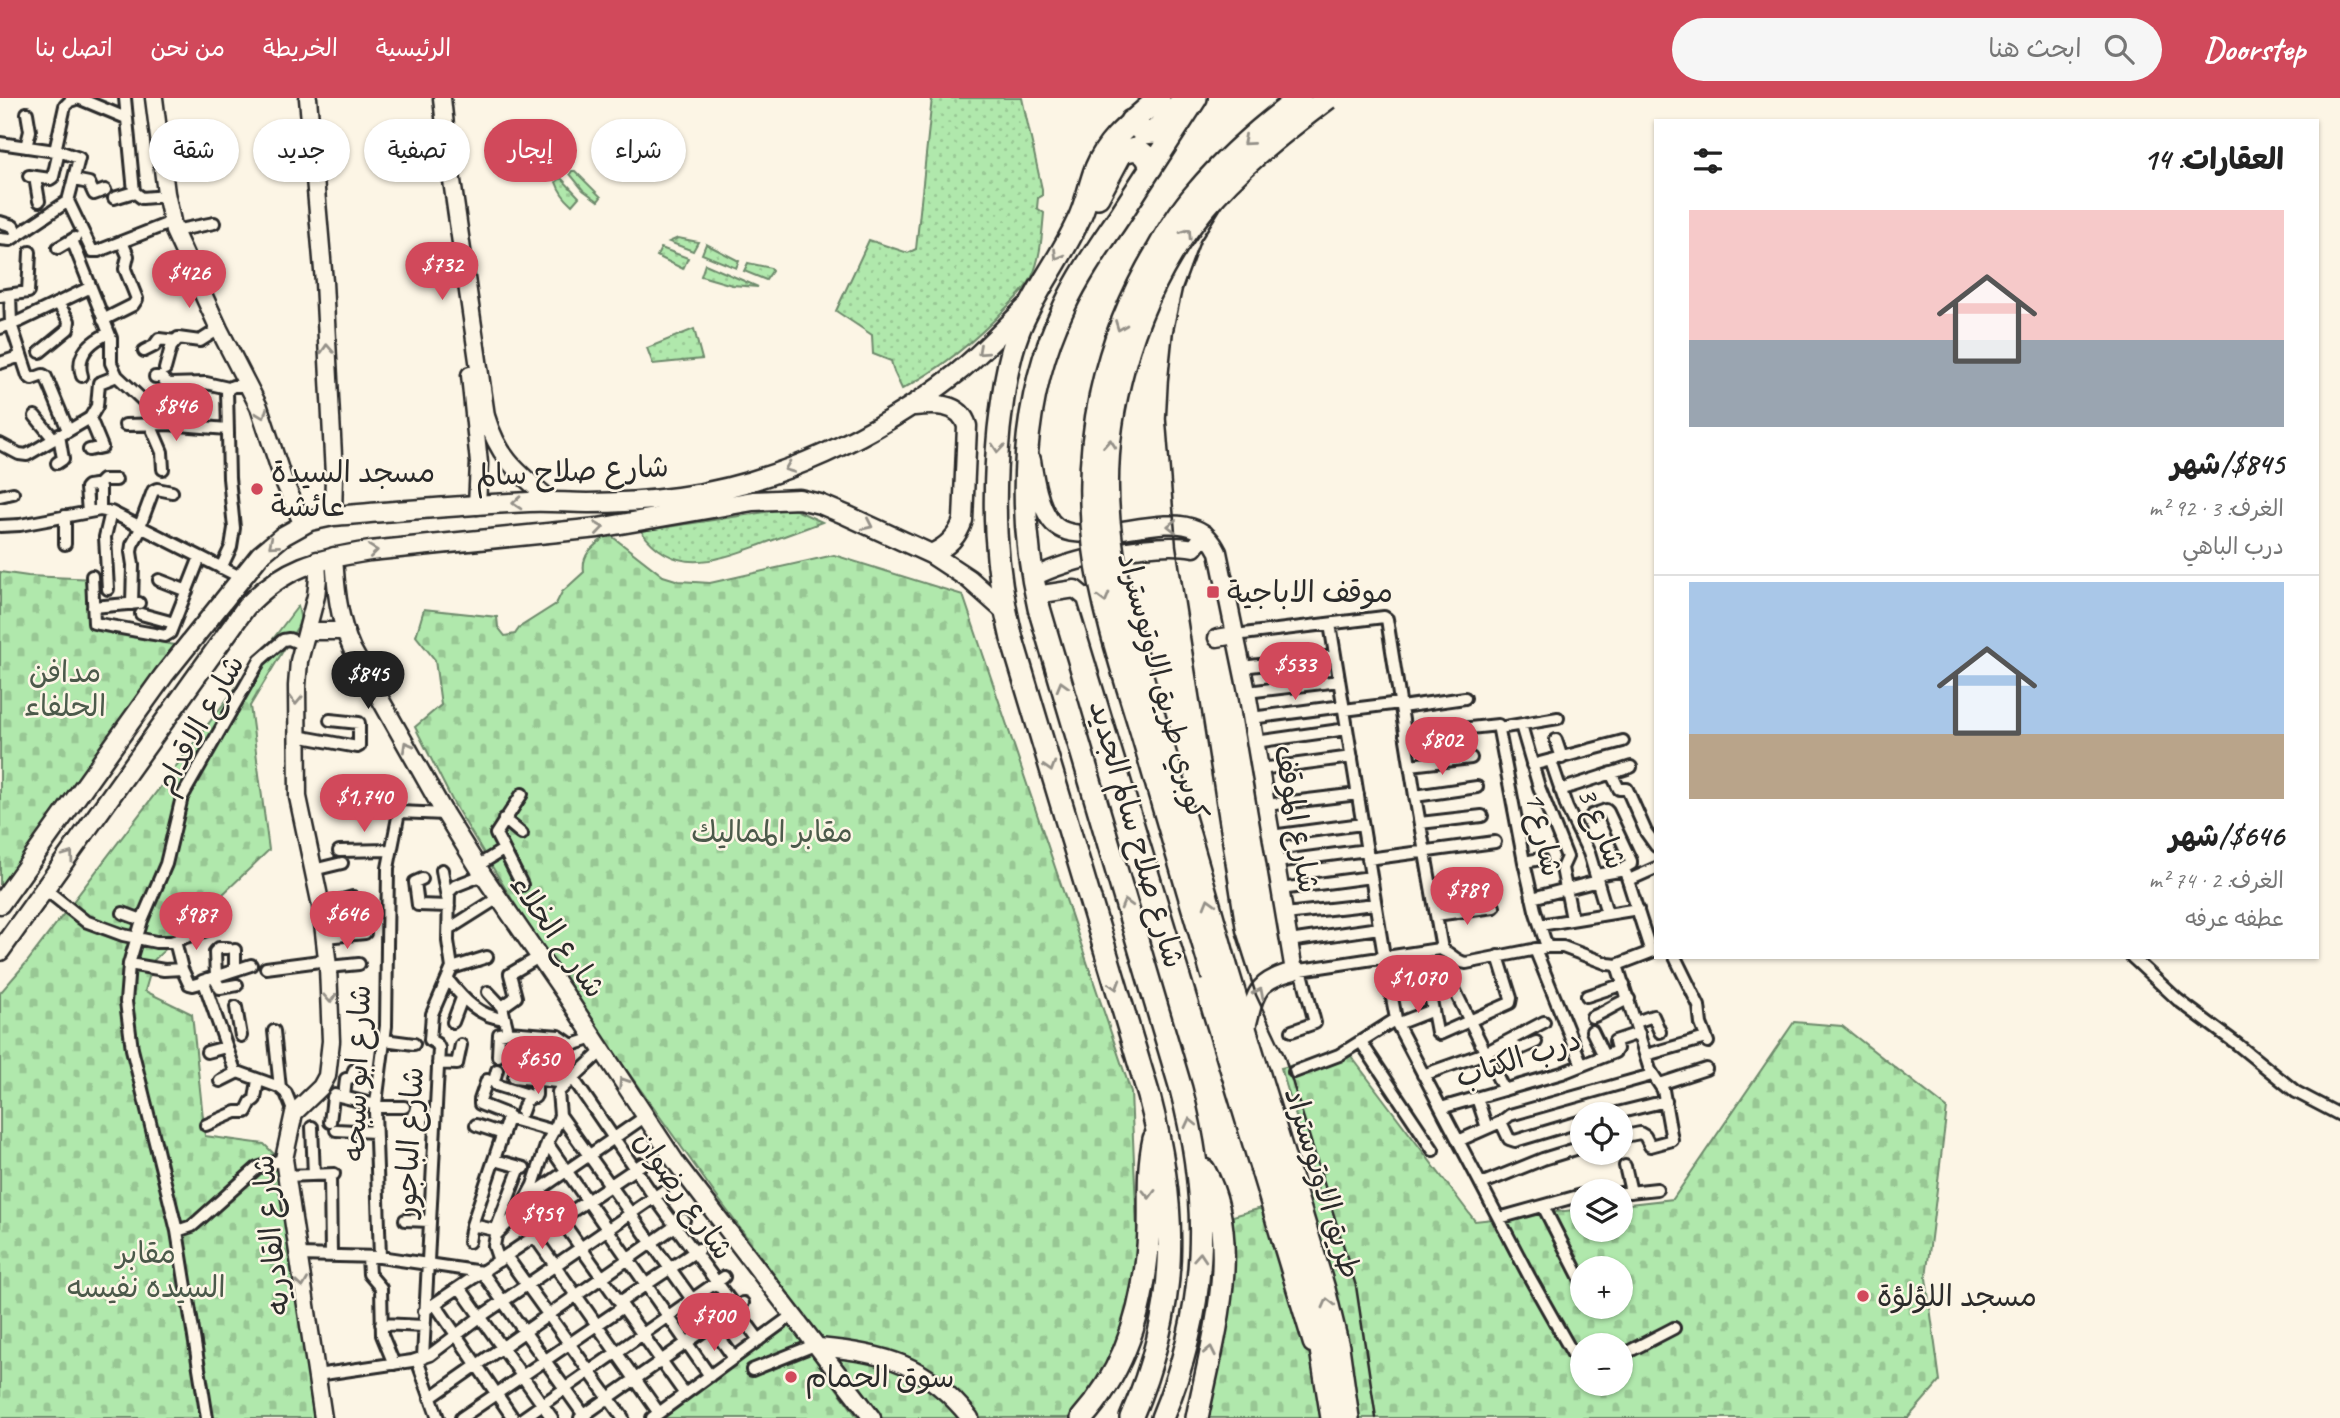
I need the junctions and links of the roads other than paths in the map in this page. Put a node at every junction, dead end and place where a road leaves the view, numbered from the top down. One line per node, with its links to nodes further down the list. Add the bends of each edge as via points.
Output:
1 (79, 98): 13 (street); 17 (street, via 65,106)
2 (125, 98): 13 (street)
3 (154, 98): 22 (street)
4 (308, 98): 78 (street, one-way to 4, via 324,282)
5 (434, 98): 74 (street, via 464,320 479,463)
6 (442, 98): 73 (street, via 486,416 507,461)
7 (1159, 98): 14 (highway, شارع صلاح سالم)
8 (1184, 98): 14 (highway, via 1154,132 1144,133)
9 (1196, 98): 18 (highway)
10 (1300, 98): 220 (highway, كوبري طريق الاوتوستراد, one-way to 220, bridge, via 1226,160 1166,234 1118,330 1105,371 1094,437 1092,509 1101,586 1128,688)
11 (1328, 98): 220 (highway, كوبري طريق الاوتوستراد, one-way to 11, bridge, via 1116,575 1108,504 1110,441 1133,335 1186,233 1256,156)
12 (27, 113): 16 (street, via 30,131)
13 (126, 118): 21 (street)
14 (1131, 121): 28 (highway, شارع صلاح سالم, via 1097,166)
15 (0, 143): 16 (street)
16 (26, 147): 17 (street)
17 (58, 150): 19 (street, via 79,158); 24 (street, via 53,177 32,177)
18 (1151, 168): 28 (highway, via 1142,152 1122,152 1096,202); 62 (highway, شارع صلاح سالم الجديد, via 1083,272 1052,333 1035,388)
19 (74, 180): 20 (street, via 89,183 94,194); 25 (street)
20 (105, 190)
21 (134, 192): 22 (street, via 142,198); 23 (street)
22 (167, 196): 29 (street)
23 (114, 198)
24 (39, 201)
25 (68, 201): 30 (street); 31 (street)
26 (0, 222): 31 (street, via 13,226)
27 (214, 223): 29 (street)
28 (1078, 223): 38 (highway, شارع صلاح سالم, one-way to 38)
29 (173, 226): 33 (street); 42 (street)
30 (83, 232): 32 (street); 33 (street, via 91,249 98,251)
31 (10, 238)
32 (72, 240): 34 (street); 36 (street)
33 (122, 242): 40 (street, via 128,259 125,269 137,299)
34 (58, 248)
35 (30, 252): 37 (street, via 28,292)
36 (89, 288): 39 (street); 40 (street)
37 (5, 295): 41 (street)
38 (1031, 302): 55 (main road, شارع صلاح سالم, one-way to 55, via 986,348); 98 (highway, شارع صلاح سالم الجديد, one-way to 98, via 1007,375 996,461 995,531)
39 (58, 303): 41 (street); 46 (street, via 69,321 68,329)
40 (103, 320): 43 (street)
41 (6, 326): 47 (street)
42 (219, 329): 44 (street, via 200,341); 53 (street)
43 (109, 333): 50 (street, via 91,342 80,362); 51 (street, via 111,363)
44 (176, 341): 45 (street, via 159,339); 49 (street)
45 (144, 351)
46 (40, 352)
47 (21, 356): 48 (street); 63 (street, via 30,378 46,377)
48 (0, 363)
49 (165, 369)
50 (82, 376)
51 (117, 376): 57 (street, via 99,383 97,406); 59 (street)
52 (155, 377): 54 (street, via 169,384 206,383)
53 (249, 386): 54 (street); 79 (street, one-way to 79)
54 (228, 388): 61 (street)
55 (911, 406): 73 (main road, شارع صلاح سالم, one-way to 73, via 835,448 730,487 652,500); 86 (main road, via 952,408 967,426 963,520 950,542)
56 (35, 416): 63 (street)
57 (90, 418): 63 (street); 65 (street, via 102,447)
58 (150, 424): 59 (street); 60 (street); 67 (street, via 162,452)
59 (168, 424): 61 (street)
60 (125, 425)
61 (227, 429): 89 (street, via 234,528)
62 (1029, 433): 82 (street, via 1041,498 1056,527 1072,534); 93 (highway, شارع صلاح سالم الجديد, via 1025,514)
63 (60, 434): 64 (street, via 24,456); 66 (street, via 63,460)
64 (0, 444)
65 (89, 450)
66 (57, 463)
67 (163, 469)
68 (116, 480): 75 (street, via 100,482)
69 (95, 485): 76 (street, via 86,488)
70 (172, 492): 81 (street, via 153,491)
71 (13, 493): 72 (street)
72 (0, 496)
73 (552, 502): 74 (main road, شارع صلاح سالم, one-way to 74)
74 (477, 506): 78 (main road, شارع صلاح سالم)
75 (106, 511): 76 (street); 81 (street); 94 (street)
76 (88, 512): 77 (street)
77 (65, 516): 80 (street); 84 (street)
78 (333, 516): 79 (main road, شارع صلاح سالم)
79 (303, 525): 91 (main road, شارع صلاح سالم, one-way to 91, via 272,544)
80 (0, 526)
81 (141, 526): 87 (street); 97 (street, via 131,552)
82 (1133, 529): 83 (street, one-way to 82, via 1174,524); 85 (street)
83 (1205, 534): 85 (street, via 1194,548 1168,545); 102 (street, شارع الموقف, via 1220,559)
84 (65, 544)
85 (1135, 550): 93 (street, via 1046,570)
86 (931, 554): 88 (main road, شارع صلاح سالم, one-way to 86, via 598,528 778,499 820,504); 98 (main road, شارع صلاح سالم)
87 (200, 557): 89 (street); 95 (street)
88 (326, 558): 101 (street, شارع الخلاء); 103 (street, شارع القادريه); 172 (main road, شارع صلاح سالم, one-way to 88, via 246,607 284,575)
89 (221, 568): 91 (street)
90 (92, 576): 96 (street)
91 (242, 578): 177 (main road, شارع صلاح سالم, via 164,675)
92 (159, 580): 95 (street)
93 (1034, 586): 309 (highway, شارع صلاح سالم الجديد, one-way to 93); 400 (street, via 1080,591 1086,598 1301,1313)
94 (108, 589)
95 (187, 591): 99 (street)
96 (93, 607): 97 (street); 99 (street, via 94,623 100,626 164,636)
97 (137, 607): 99 (street)
98 (1005, 611): 297 (highway, شارع صلاح سالم الجديد, one-way to 297)
99 (174, 623)
100 (1330, 624): 102 (street); 105 (street); 110 (street, via 1386,617)
101 (344, 631): 103 (street); 139 (street, شارع الخلاء, one-way to 101)
102 (1235, 635): 104 (street); 106 (street, شارع الموقف)
103 (305, 638): 119 (street, شارع القادريه, one-way to 119, via 297,686); 188 (street, شارع الاقدام, via 283,640 253,669 182,797 166,864)
104 (1217, 638)
105 (1335, 656): 106 (street); 107 (street)
106 (1242, 667): 108 (street, شارع الموقف)
107 (1339, 681): 108 (street); 111 (street)
108 (1247, 692): 112 (street, شارع الموقف)
109 (1465, 698): 110 (street)
110 (1401, 705): 111 (street); 118 (street)
111 (1344, 708): 112 (street); 117 (street)
112 (1251, 718): 122 (street, شارع الموقف)
113 (1558, 718): 115 (street)
114 (330, 719): 119 (street, via 359,723 359,746)
115 (1521, 724): 116 (street); 127 (street)
116 (1499, 729): 118 (street, via 1495,724); 146 (street, شارع 1)
117 (1347, 730): 122 (street); 123 (street)
118 (1405, 735): 126 (street)
119 (297, 736): 161 (street, شارع القادريه, via 298,797)
120 (1556, 740): 125 (street, شارع 3)
121 (1623, 741): 125 (street)
122 (1255, 742): 129 (street, شارع الموقف)
123 (1352, 757): 129 (street); 134 (street)
124 (1471, 758): 126 (street)
125 (1556, 760): 127 (street); 132 (street, شارع 3)
126 (1410, 765): 135 (street)
127 (1532, 765): 171 (street, via 1567,857 1562,865)
128 (1631, 766): 130 (street)
129 (1260, 769): 136 (street, شارع الموقف)
130 (1611, 773): 132 (street, via 1576,779); 150 (street, via 1618,787 1627,789)
131 (1477, 787): 135 (street)
132 (1560, 790): 167 (street, شارع 3)
133 (522, 794): 142 (street)
134 (1357, 794): 136 (street); 144 (street)
135 (1415, 796): 143 (street)
136 (1266, 805): 148 (street, شارع الموقف)
137 (349, 811): 138 (street, via 377,807)
138 (399, 812): 139 (street); 151 (street, شارع ابو سبحه)
139 (445, 814): 163 (street, شارع الخلاء)
140 (1592, 815): 164 (street, via 1608,811 1631,861)
141 (1482, 816): 143 (street)
142 (504, 819): 147 (street); 152 (street, via 496,834)
143 (1420, 823): 154 (street)
144 (1362, 824): 148 (street); 155 (street)
145 (1531, 829): 146 (street)
146 (1517, 832): 158 (street, شارع 1)
147 (522, 834)
148 (1271, 836): 157 (street, شارع الموقف)
149 (1495, 842): 154 (street)
150 (1654, 843)
151 (390, 850): 153 (street); 248 (street, شارع ابو سبحه)
152 (503, 850): 163 (street); 169 (street)
153 (339, 851)
154 (1425, 851): 155 (street); 170 (street)
155 (1367, 855): 157 (street); 165 (street)
156 (1541, 859): 158 (street)
157 (1276, 862): 173 (street, شارع الموقف)
158 (1524, 862): 176 (street, شارع 1)
159 (341, 863): 161 (street)
160 (1654, 868): 164 (street)
161 (313, 870): 180 (street, شارع القادريه)
162 (442, 870): 178 (street, شارع الباجور)
163 (480, 871): 175 (street, شارع الخلاء); 178 (street, via 451,888)
164 (1627, 875): 167 (street); 182 (street)
165 (1371, 877): 173 (street); 179 (street)
166 (1490, 878): 170 (street)
167 (1597, 878): 171 (street); 184 (street, شارع 3)
168 (422, 879): 178 (street, via 415,882 418,905)
169 (522, 885)
170 (1431, 886): 186 (street)
171 (1566, 888): 176 (street); 187 (street)
172 (45, 889): 195 (street, via 85,920); 200 (main road, شارع صلاح سالم)
173 (1280, 889): 185 (street, شارع الموقف)
174 (353, 897): 180 (street)
175 (498, 898): 190 (street); 206 (street, شارع الخلاء)
176 (1532, 898): 189 (street, شارع 1)
177 (0, 904)
178 (449, 904): 190 (street, شارع الباجور)
179 (1375, 904): 185 (street); 191 (street)
180 (321, 906): 194 (street, شارع القادريه)
181 (1493, 907): 186 (street)
182 (1638, 909): 184 (street); 201 (street)
183 (123, 913): 188 (street)
184 (1607, 913): 187 (street)
185 (1285, 914): 197 (street, شارع الموقف)
186 (1436, 915): 202 (street)
187 (1572, 919): 189 (street)
188 (142, 920): 195 (street, شارع الاقدام)
189 (1539, 925): 198 (street, شارع 1)
190 (449, 929): 215 (street, شارع الباجور)
191 (1379, 929): 197 (street); 203 (street)
192 (207, 930): 196 (street)
193 (365, 933): 194 (street)
194 (325, 937): 210 (street, شارع القادريه)
195 (136, 938): 196 (street); 209 (street, شارع الاقدام)
196 (175, 941): 217 (street)
197 (1289, 941): 219 (street, شارع الموقف)
198 (1547, 947): 199 (street); 213 (street, via 1563,947)
199 (1535, 949): 204 (street); 262 (street)
200 (0, 951)
201 (1653, 951): 213 (street)
202 (1447, 952): 203 (street); 204 (street, via 1466,963); 239 (street, via 1452,985)
203 (1384, 956): 219 (street); 238 (street)
204 (1498, 956): 239 (street, via 1510,1003)
205 (487, 957): 215 (street)
206 (539, 957): 233 (street, via 510,974 516,997); 254 (street, شارع الخلاء)
207 (1676, 959): 258 (street, via 1699,1006 1707,1040)
208 (2134, 959): 289 (street, via 2178,1000 2296,1092)
209 (129, 964): 216 (street); 339 (street, شارع الاقدام, via 126,1002 132,1049)
210 (328, 964): 211 (street); 214 (street); 287 (street, شارع القادريه, one-way to 287, via 331,1041 327,1076)
211 (359, 964)
212 (251, 965): 218 (street)
213 (1618, 965): 226 (street)
214 (265, 968)
215 (452, 968): 222 (street, شارع الباجور)
216 (167, 969): 217 (street); 224 (street)
217 (182, 969): 223 (street, via 191,985)
218 (235, 970): 221 (street); 221 (street, via 231,949 219,948)
219 (1297, 970): 243 (street, via 1315,1023); 247 (street, one-way to 219, via 1260,987)
220 (1220, 973): 247 (highway, طريق الاوتوستراد); 400 (highway, طريق الاوتوستراد, via 1309,1293)
221 (215, 977): 223 (street); 227 (street, via 220,988)
222 (448, 979): 230 (street); 261 (street, شارع الباجور, via 431,1020 430,1040 439,1046)
223 (202, 981): 252 (street)
224 (167, 983)
225 (1429, 984): 234 (street)
226 (1624, 984): 229 (street); 231 (street)
227 (237, 985)
228 (488, 992): 233 (street)
229 (1587, 996)
230 (462, 998): 236 (street); 237 (street)
231 (1629, 999): 235 (street); 241 (street)
232 (236, 1007): 252 (street, via 243,1040)
233 (502, 1007): 236 (street)
234 (1433, 1010): 238 (street); 239 (street, via 1438,1034)
235 (1592, 1017)
236 (505, 1019): 245 (street)
237 (453, 1022)
238 (1396, 1022): 250 (street); 268 (street)
239 (1470, 1022): 257 (street)
240 (1544, 1022): 249 (street)
241 (1638, 1028): 246 (street, via 1653,1016); 258 (street); 260 (street, درب الكتاب, via 1615,1041 1615,1052)
242 (275, 1031): 276 (street)
243 (1292, 1031)
244 (1592, 1031): 260 (street)
245 (508, 1032): 254 (street, via 559,1036 572,1045); 259 (street, via 499,1034)
246 (1660, 1032)
247 (1245, 1034): 424 (highway, طريق الاوتوستراد, one-way to 247, via 1324,1289)
248 (384, 1040): 253 (street); 282 (street, شارع ابو سبحه)
249 (1510, 1040): 251 (street, via 1520,1049); 257 (street)
250 (1361, 1042): 266 (street); 306 (street)
251 (1536, 1042)
252 (224, 1043): 256 (street); 267 (street)
253 (414, 1044)
254 (598, 1044): 274 (street); 290 (street, شارع الخلاء, one-way to 254)
255 (461, 1045): 261 (street, via 457,1064)
256 (207, 1052)
257 (1485, 1052): 268 (street); 277 (street)
258 (1646, 1055): 270 (street)
259 (498, 1056)
260 (1604, 1056): 262 (street, درب الكتاب)
261 (438, 1063): 335 (street, شارع الباجور)
262 (1582, 1065): 277 (street, درب الكتاب)
263 (1706, 1069): 270 (street)
264 (354, 1070): 278 (street, via 345,1081)
265 (497, 1070): 279 (street, via 496,1085)
266 (1294, 1072)
267 (236, 1073): 271 (street); 275 (street)
268 (1423, 1075): 284 (street)
269 (514, 1077): 273 (street)
270 (1656, 1079): 281 (street); 292 (street, via 1510,1115)
271 (258, 1080): 276 (street); 293 (street, via 255,1099 246,1112)
272 (487, 1080): 291 (street, via 480,1104)
273 (536, 1080): 274 (street); 279 (street)
274 (569, 1080): 288 (street, via 558,1092); 303 (street, شارع رضوان)
275 (220, 1081)
276 (280, 1088): 287 (street)
277 (1504, 1090): 280 (street, درب الكتاب)
278 (344, 1097): 282 (street); 300 (street, via 333,1097 333,1126)
279 (535, 1097): 286 (street, via 526,1101)
280 (1477, 1098): 284 (street, درب الكتاب); 298 (street)
281 (1665, 1101): 285 (street); 302 (street, via 1672,1140 1650,1146 1645,1136)
282 (376, 1106): 283 (street); 300 (street, شارع ابو سبحه)
283 (404, 1107)
284 (1441, 1108): 304 (street)
285 (1633, 1109)
286 (522, 1112)
287 (294, 1113): 310 (street, شارع القادريه)
288 (559, 1115): 299 (street); 308 (street)
289 (2340, 1115)
290 (646, 1116): 303 (street); 368 (street, شارع الخلاء, via 677,1164)
291 (508, 1118): 299 (street); 301 (street)
292 (1501, 1122): 295 (street, via 1509,1139 1515,1141); 298 (street)
293 (206, 1125)
294 (476, 1125): 301 (street)
295 (1570, 1125)
296 (313, 1127): 317 (street)
297 (1157, 1127): 419 (highway, one-way to 419, via 1149,1172 1148,1250 1136,1317 1118,1367); 420 (highway, شارع صلاح سالم الجديد, via 1169,1195 1170,1252 1153,1359)
298 (1488, 1128): 304 (street)
299 (554, 1131): 305 (street)
300 (375, 1132): 347 (street, شارع ابو سبحه)
301 (503, 1134): 311 (street)
302 (1633, 1134)
303 (614, 1138): 308 (street); 312 (street, شارع رضوان)
304 (1458, 1141): 320 (street)
305 (547, 1143): 315 (street); 316 (street)
306 (1433, 1150)
307 (1570, 1151): 320 (street)
308 (589, 1156): 315 (street); 321 (street)
309 (1197, 1156): 421 (highway, شارع صلاح سالم الجديد, one-way to 309, via 1194,1312 1200,1265); 422 (highway, one-way to 309, via 1219,1306 1223,1253 1216,1196)
310 (284, 1158): 318 (street, شارع القادريه); 339 (street, via 257,1168 192,1226)
311 (495, 1160): 314 (street); 337 (street)
312 (638, 1166): 321 (street); 325 (street, شارع رضوان)
313 (1625, 1166): 319 (street)
314 (520, 1167): 316 (street); 340 (street)
315 (567, 1171): 322 (street); 327 (street)
316 (537, 1172): 326 (street)
317 (314, 1175): 318 (street); 348 (street, via 333,1174)
318 (286, 1176): 346 (street, شارع القادريه)
319 (1626, 1179)
320 (1481, 1184): 332 (street)
321 (610, 1185): 327 (street); 331 (street)
322 (539, 1189): 326 (street); 333 (street)
323 (1657, 1189): 324 (street)
324 (1633, 1191)
325 (658, 1195): 331 (street); 336 (street, شارع رضوان)
326 (526, 1198): 330 (street)
327 (588, 1201): 333 (street); 338 (street)
328 (1570, 1201): 329 (street)
329 (1543, 1206): 332 (street); 351 (street)
330 (518, 1213): 340 (street); 341 (street)
331 (631, 1214): 338 (street); 343 (street)
332 (1499, 1218): 385 (street)
333 (561, 1219): 341 (street); 344 (street)
334 (405, 1220): 335 (street)
335 (430, 1221): 352 (street, شارع الباجور)
336 (680, 1223): 343 (street); 345 (street, شارع رضوان)
337 (472, 1225): 340 (street); 342 (street)
338 (607, 1229): 344 (street); 350 (street)
339 (177, 1231): 410 (street, شارع الاقدام)
340 (497, 1231): 349 (street, via 494,1241)
341 (535, 1237): 349 (street); 353 (street)
342 (469, 1242)
343 (652, 1243): 350 (street); 354 (street)
344 (581, 1247): 353 (street); 356 (street)
345 (697, 1251): 354 (street); 357 (street, شارع رضوان)
346 (298, 1255): 348 (street); 396 (street, شارع القادريه, one-way to 396)
347 (374, 1257): 348 (street); 352 (street); 372 (street, شارع ابو سبحه, via 369,1274 382,1292)
348 (333, 1258)
349 (502, 1259): 355 (street); 358 (street)
350 (628, 1259): 356 (street); 359 (street)
351 (1570, 1259)
352 (426, 1263): 355 (street); 367 (street, شارع الباجور)
353 (555, 1265): 358 (street); 361 (street)
354 (670, 1269): 359 (street); 362 (street)
355 (482, 1272): 360 (street); 363 (street)
356 (602, 1277): 361 (street); 365 (street)
357 (720, 1280): 362 (street); 366 (street, شارع رضوان)
358 (527, 1285): 363 (street); 369 (street)
359 (646, 1285): 365 (street); 370 (street)
360 (460, 1288): 364 (street); 371 (street)
361 (576, 1296): 369 (street); 373 (street)
362 (692, 1300): 370 (street); 375 (street)
363 (503, 1301): 371 (street); 377 (street)
364 (435, 1304): 367 (street); 379 (street)
365 (622, 1305): 373 (street); 378 (street)
366 (739, 1306): 375 (street); 380 (street, شارع رضوان)
367 (424, 1311): 374 (street, شارع الباجور)
368 (794, 1314): 380 (street); 383 (street, شارع الخلاء)
369 (548, 1315): 377 (street); 382 (street)
370 (668, 1316): 378 (street); 381 (street)
371 (480, 1317): 379 (street); 384 (street)
372 (381, 1324): 374 (street); 392 (street, شارع ابو سبحه)
373 (597, 1325): 382 (street); 387 (street)
374 (424, 1326): 389 (street, شارع الباجور)
375 (711, 1326): 381 (street); 388 (street)
376 (1674, 1328): 386 (street)
377 (525, 1332): 384 (street); 390 (street)
378 (643, 1334): 387 (street); 391 (street)
379 (456, 1335): 389 (street); 393 (street)
380 (759, 1340): 388 (street)
381 (686, 1343): 391 (street); 398 (street)
382 (569, 1344): 390 (street); 395 (street)
383 (818, 1346): 394 (street); 417 (street, شارع الخلاء); 418 (street, via 874,1355 912,1368 941,1386)
384 (502, 1348): 393 (street); 397 (street)
385 (1570, 1349)
386 (1633, 1349)
387 (616, 1353): 395 (street); 399 (street)
388 (734, 1358): 398 (street)
389 (420, 1359): 392 (street); 404 (street)
390 (545, 1360): 397 (street); 401 (street)
391 (661, 1360): 399 (street); 403 (street)
392 (394, 1364): 396 (street)
393 (477, 1366): 402 (street); 404 (street)
394 (752, 1370)
395 (589, 1371): 401 (street); 405 (street)
396 (317, 1375): 411 (street, شارع القادريه)
397 (522, 1376): 402 (street); 406 (street)
398 (710, 1376): 403 (street)
399 (635, 1379): 405 (street); 407 (street)
400 (1328, 1382): 423 (highway, طريق الاوتوستراد)
401 (565, 1388): 406 (street); 409 (street)
402 (496, 1394): 408 (street); 413 (street)
403 (685, 1394): 407 (street)
404 (430, 1398): 412 (street)
405 (608, 1398): 409 (street); 416 (street)
406 (542, 1404): 414 (street); 415 (street)
407 (656, 1416)
408 (464, 1417)
409 (584, 1417)
410 (207, 1418)
411 (323, 1418)
412 (438, 1418)
413 (513, 1418)
414 (523, 1418)
415 (552, 1418)
416 (623, 1418)
417 (872, 1418)
418 (970, 1418)
419 (1082, 1418)
420 (1130, 1418)
421 (1162, 1418)
422 (1197, 1418)
423 (1332, 1418)
424 (1348, 1418)

